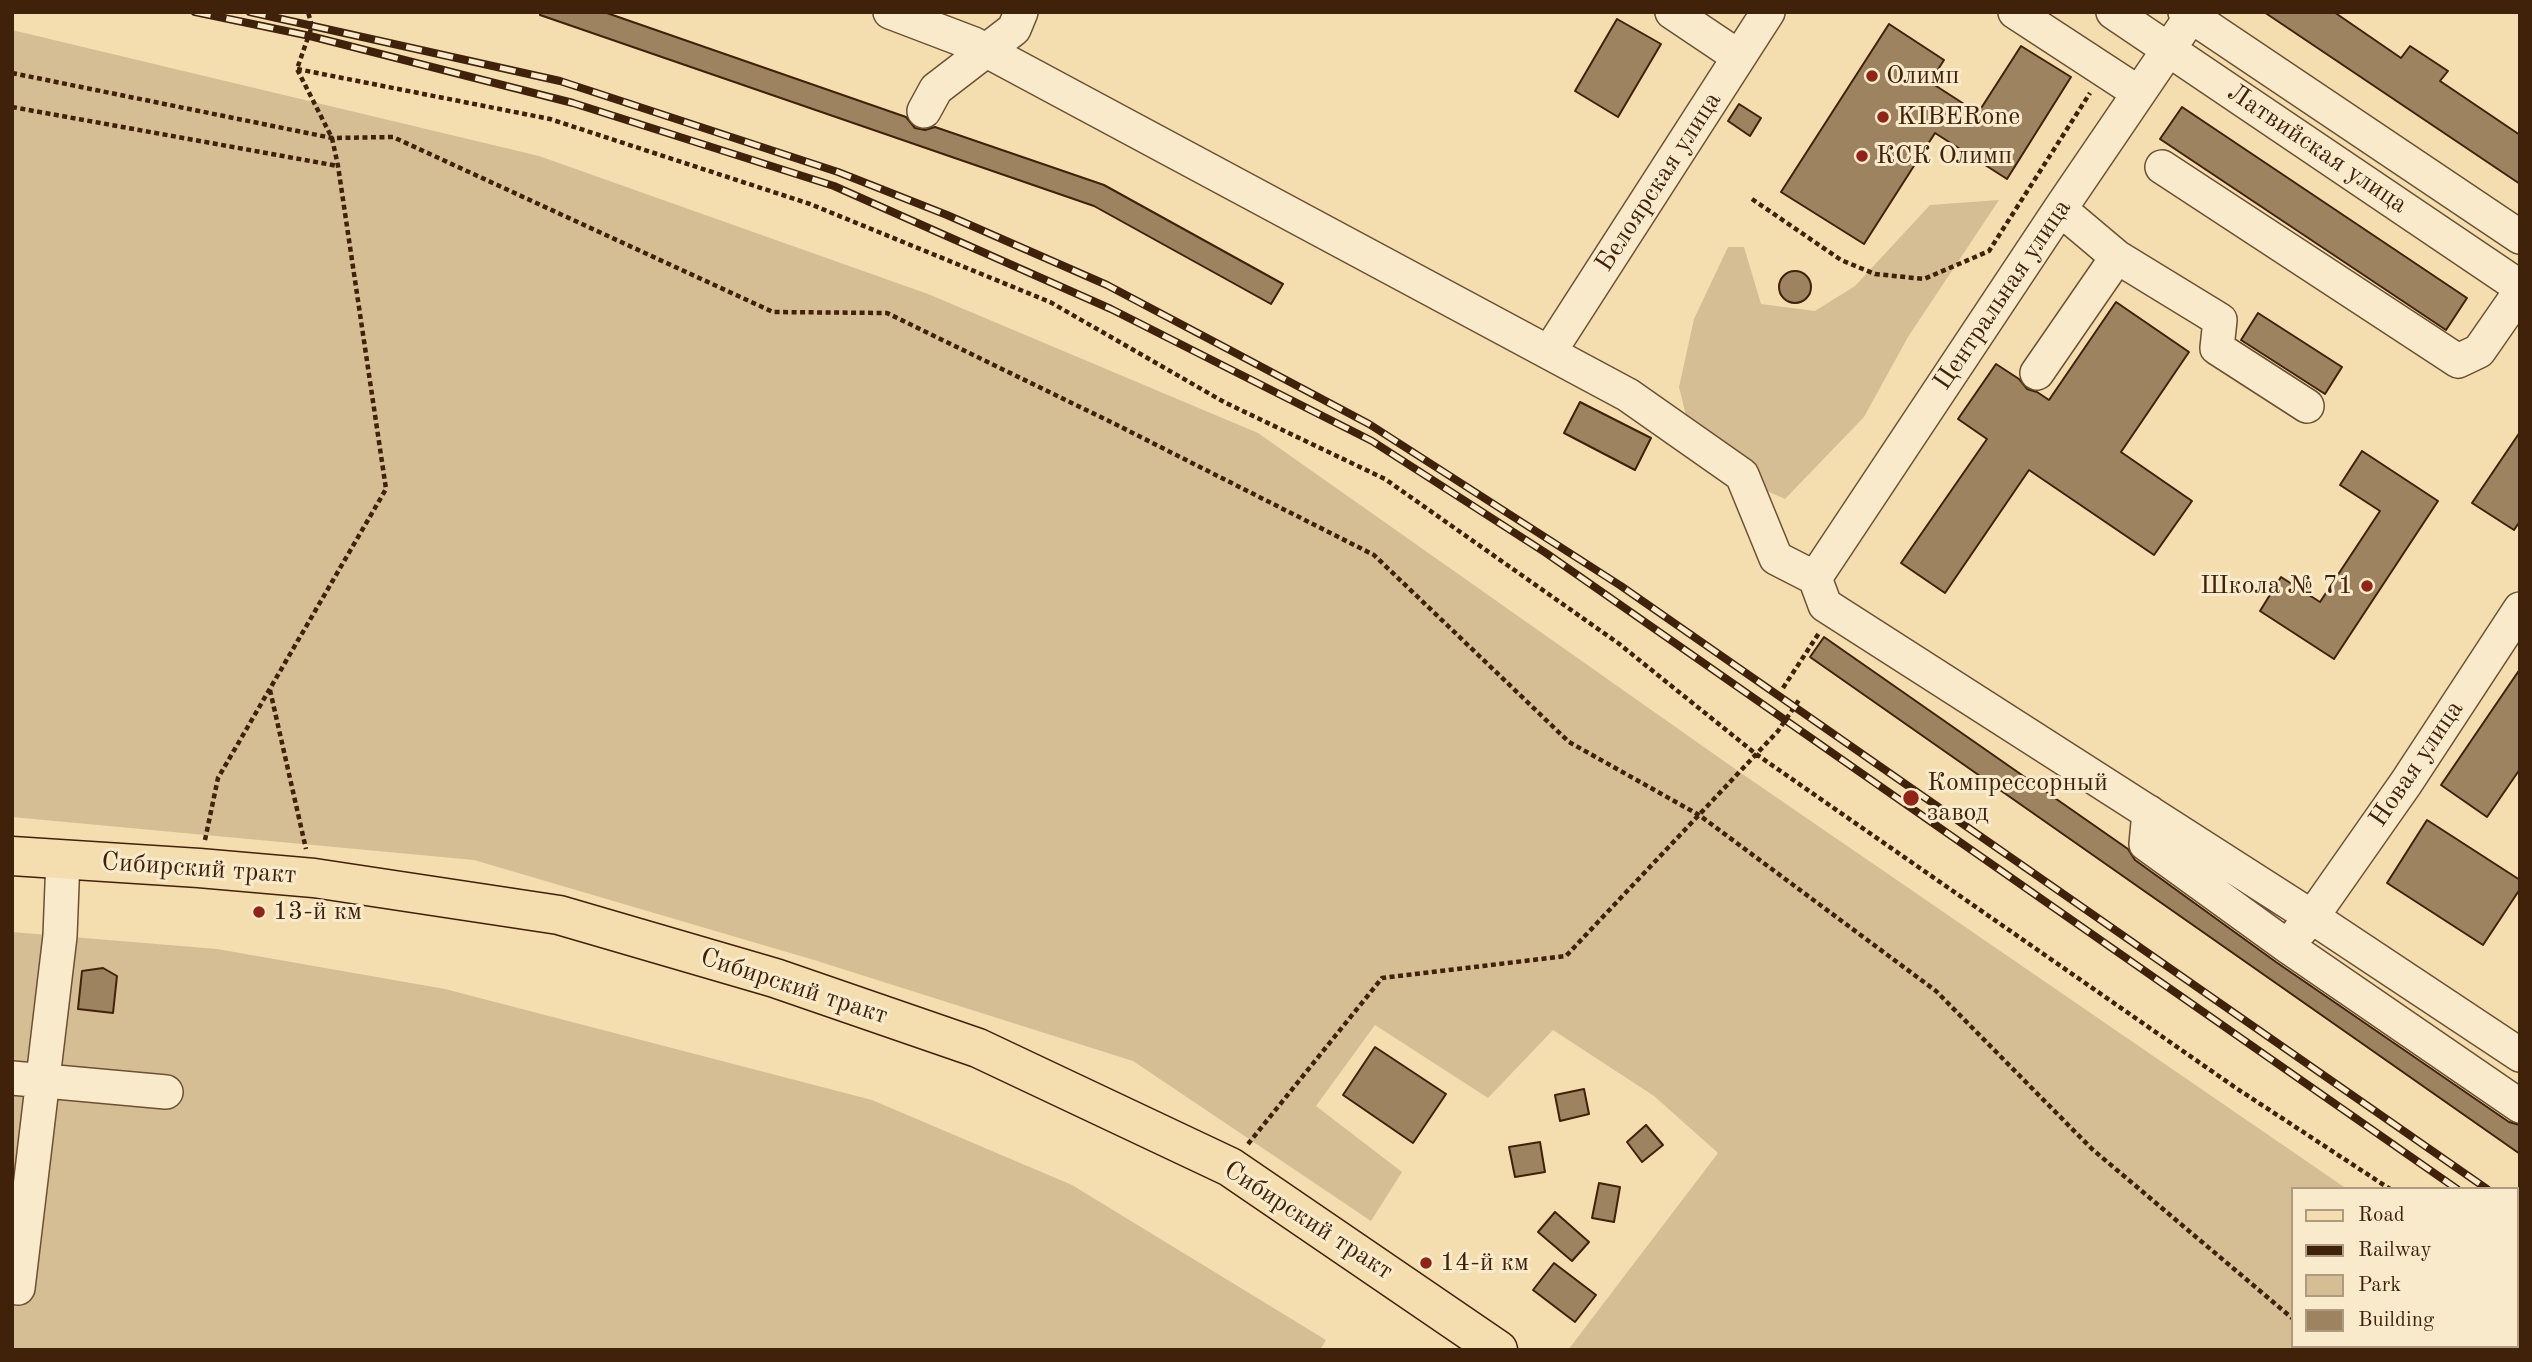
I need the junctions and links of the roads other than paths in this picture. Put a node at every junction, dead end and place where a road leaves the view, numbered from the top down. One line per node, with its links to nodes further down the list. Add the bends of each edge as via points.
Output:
1 (890, 12): 9 (street)
2 (1021, 12): 9 (street, via 1014,29)
3 (1672, 12): 10 (street)
4 (1768, 12): 10 (street, Белоярская улица)
5 (2015, 12): 11 (street)
6 (2113, 12): 8 (street, Латвийская улица)
7 (2190, 14): 8 (street, Центральная улица); 15 (street, Латвийская улица)
8 (2169, 49): 11 (street, Центральная улица); 17 (street, Латвийская улица)
9 (988, 51): 12 (street, via 936,89); 18 (street)
10 (1739, 57): 18 (street, Белоярская улица)
11 (2138, 93): 14 (street, Центральная улица)
12 (924, 111)
13 (2162, 167): 17 (street, via 2458,361 2479,351)
14 (2060, 209): 16 (street); 21 (street, Центральная улица)
15 (2520, 237)
16 (2117, 257): 19 (street); 20 (street, via 2220,320 2217,348)
17 (2520, 289)
18 (1550, 351): 21 (street, via 1628,395 1742,475 1776,558)
19 (2037, 373)
20 (2307, 406)
21 (1820, 592): 23 (street)
22 (2520, 609): 26 (street, Новая улица)
23 (2149, 813): 26 (street); 27 (street, via 2146,844)
24 (12, 856): 25 (main road, Сибирский тракт)
25 (63, 859): 29 (street, via 60,936); 33 (main road, Сибирский тракт, via 314,878 559,915 775,978 978,1048 1230,1167)
26 (2312, 917): 27 (street, Новая улица); 28 (street)
27 (2287, 946): 31 (street)
28 (2520, 1055)
29 (28, 1080): 30 (street); 32 (street)
30 (166, 1092)
31 (2520, 1106)
32 (18, 1288)
33 (1498, 1350)

